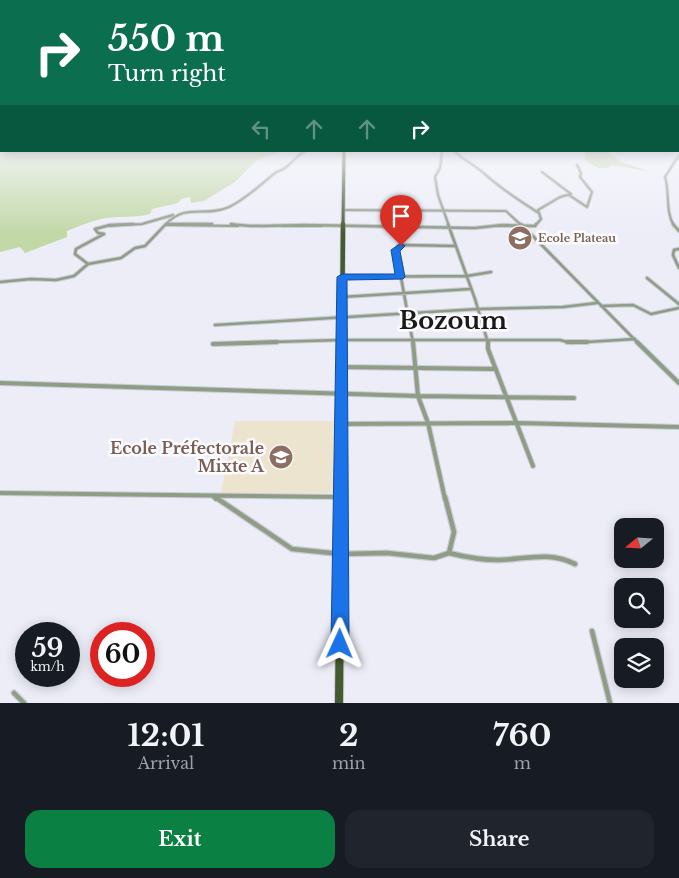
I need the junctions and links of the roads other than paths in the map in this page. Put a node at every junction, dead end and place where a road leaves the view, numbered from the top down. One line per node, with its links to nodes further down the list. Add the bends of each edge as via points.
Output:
1 (284, 169): 12 (street, via 228,207 210,212 185,211)
2 (344, 169): 9 (main road)
3 (439, 169): 10 (street, via 435,179)
4 (477, 169): 11 (street)
5 (579, 169): 8 (street, via 580,178 592,192 589,205 587,207)
6 (670, 169): 17 (street, via 665,180 669,197 667,211 672,225)
7 (542, 172): 8 (street, via 570,192)
8 (569, 195): 11 (street)
9 (343, 210): 10 (street); 14 (main road)
10 (442, 210): 15 (street); 16 (street, via 506,211)
11 (537, 212): 16 (street, via 541,219 535,226)
12 (176, 215): 13 (street); 20 (street, via 142,224 110,225 95,230 104,234 76,249 75,254)
13 (165, 225): 14 (street); 20 (street, via 145,246 135,248 121,258)
14 (342, 225): 15 (street); 24 (main road)
15 (448, 227): 16 (street); 18 (street)
16 (524, 227): 31 (street)
17 (679, 231)
18 (455, 246): 23 (street); 25 (street, via 398,246)
19 (679, 249): 21 (street, via 674,250 673,255)
20 (88, 264): 27 (street, via 74,276 56,280)
21 (679, 268)
22 (491, 272): 23 (street)
23 (467, 276): 25 (street); 28 (street)
24 (342, 277): 25 (street); 30 (main road)
25 (400, 277): 29 (street)
26 (647, 278): 32 (street)
27 (0, 282)
28 (470, 289): 29 (street); 35 (street)
29 (403, 294): 30 (street); 36 (street)
30 (341, 297): 37 (main road)
31 (597, 303): 33 (street); 35 (street)
32 (679, 304)
33 (600, 306): 34 (street, via 633,304 651,314); 39 (street)
34 (679, 308)
35 (478, 309): 36 (street); 41 (street)
36 (408, 314): 37 (street); 42 (street)
37 (341, 317): 38 (street); 40 (main road)
38 (215, 324)
39 (635, 339): 41 (street, via 571,343 560,340); 47 (street)
40 (342, 340): 42 (street); 43 (street); 44 (main road)
41 (488, 340): 42 (street); 46 (street)
42 (413, 341): 45 (street)
43 (213, 344)
44 (341, 367): 45 (street); 49 (main road)
45 (415, 368): 46 (street); 50 (street)
46 (496, 369): 51 (street)
47 (679, 382)
48 (0, 383): 49 (street)
49 (340, 394): 50 (street); 55 (main road)
50 (418, 396): 51 (street); 53 (street)
51 (508, 397): 52 (street); 54 (street)
52 (574, 398)
53 (428, 423): 54 (street); 55 (street); 61 (street, via 454,532)
54 (518, 423): 56 (street); 57 (street)
55 (341, 424): 60 (main road)
56 (679, 426)
57 (533, 466)
58 (0, 493): 59 (street)
59 (214, 497): 60 (street); 62 (street, via 292,549)
60 (340, 497): 62 (main road)
61 (449, 553): 62 (street, via 434,558 387,553); 63 (street, via 497,560 549,555)
62 (341, 554): 67 (main road)
63 (574, 564)
64 (592, 631): 68 (street)
65 (14, 693): 66 (street)
66 (24, 703)
67 (339, 703)
68 (610, 703)

